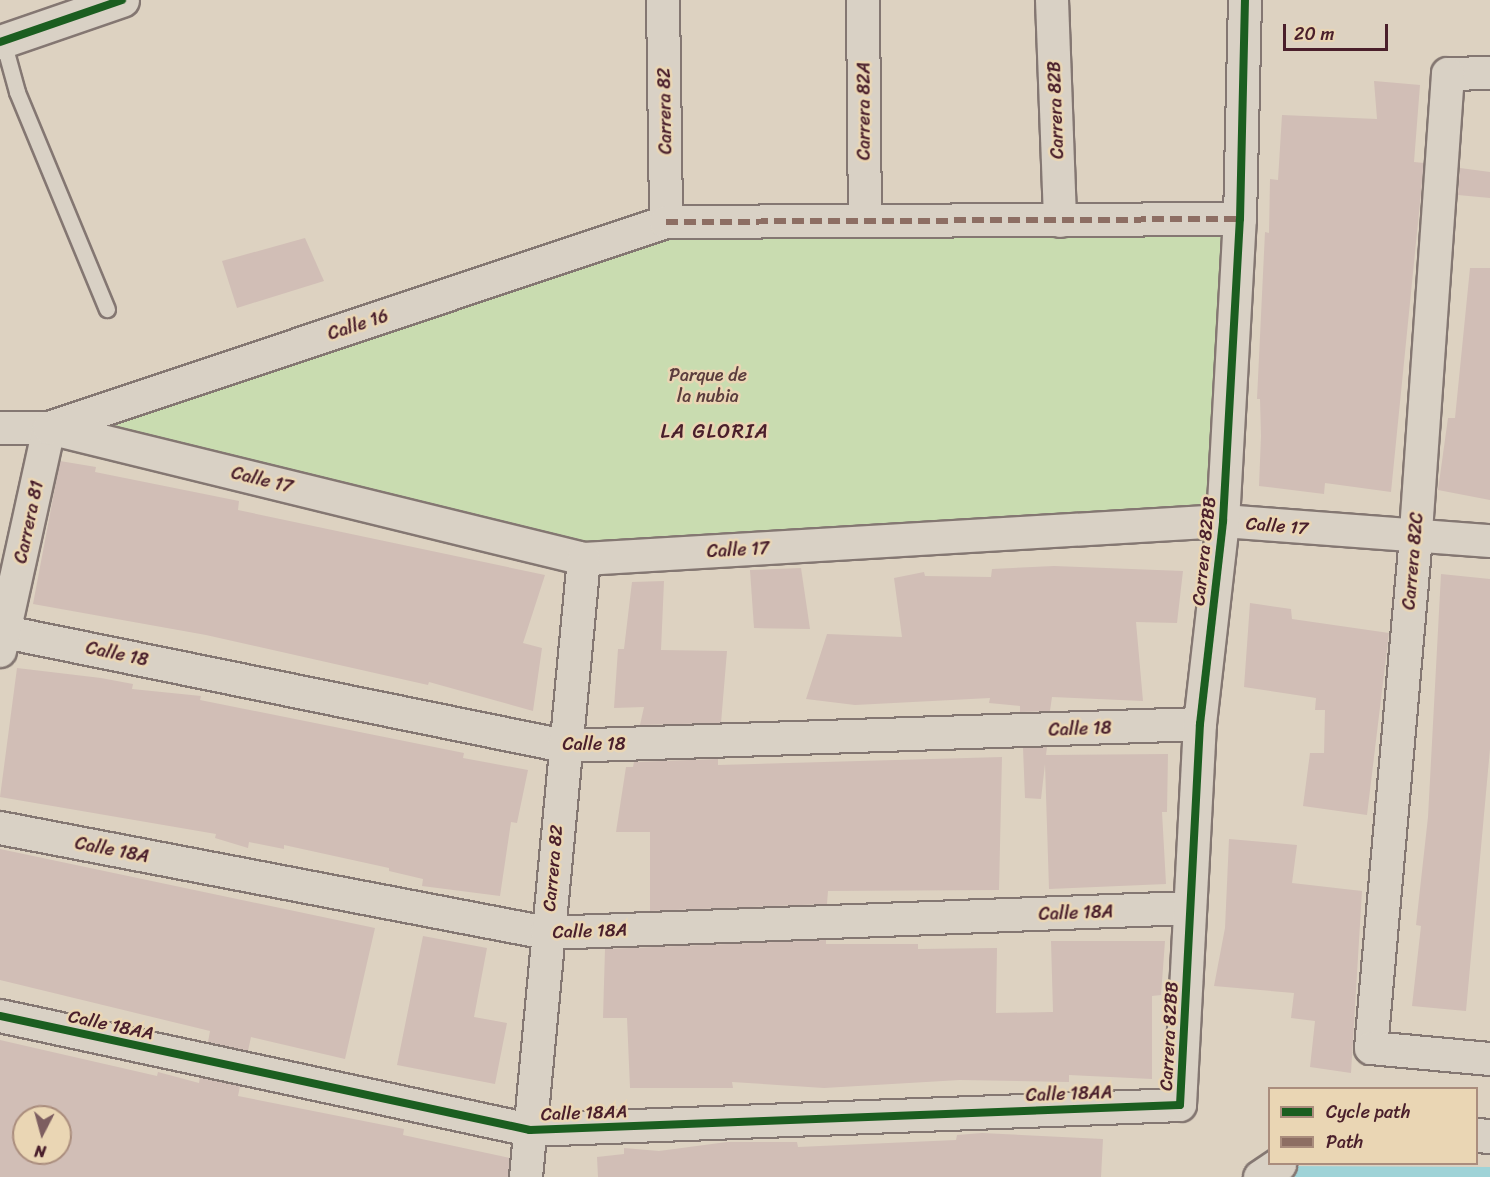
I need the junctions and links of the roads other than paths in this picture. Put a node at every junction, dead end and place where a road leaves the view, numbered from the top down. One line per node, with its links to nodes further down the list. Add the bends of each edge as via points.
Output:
1 (663, 0): 11 (street, Carrera 82)
2 (863, 0): 9 (street, Carrera 82A)
3 (1052, 0): 10 (street, Carrera 82B)
4 (1245, 0): 8 (street, Carrera 82BB)
5 (110, 2): 6 (street)
6 (2, 41): 12 (lane, via 17,92)
7 (1490, 73): 16 (street, Carrera 82C, via 1448,74)
8 (1240, 219): 10 (street, Calle 16); 15 (street, Carrera 82BB)
9 (865, 221): 10 (street, Calle 16); 11 (street, Calle 16)
10 (1060, 221)
11 (666, 222): 14 (street, Calle 16)
12 (107, 309)
13 (0, 428): 14 (street, Calle 17)
14 (50, 428): 18 (street, Calle 17); 19 (street, Carrera 81)
15 (1223, 521): 16 (street, Calle 17); 18 (street, Calle 17); 20 (street, Carrera 82BB)
16 (1416, 537): 17 (street, Calle 17); 26 (street, Carrera 82C, via 1371,1048)
17 (1490, 541)
18 (584, 559): 21 (street, Carrera 82)
19 (2, 638): 21 (street, Calle 18)
20 (1200, 724): 21 (street, Calle 18); 23 (street, Carrera 82BB)
21 (564, 746): 24 (street, Carrera 82)
22 (0, 828): 24 (street, Calle 18A)
23 (1190, 908): 24 (street, Calle 18A); 27 (street, Carrera 82BB)
24 (547, 933): 28 (street, Carrera 82)
25 (0, 1016): 28 (street, Calle 18AA)
26 (1490, 1059)
27 (1180, 1105): 28 (street, Calle 18AA)
28 (530, 1130): 30 (street, Carrera 82)
29 (1278, 1165): 31 (street)
30 (526, 1177)
31 (1260, 1177)

